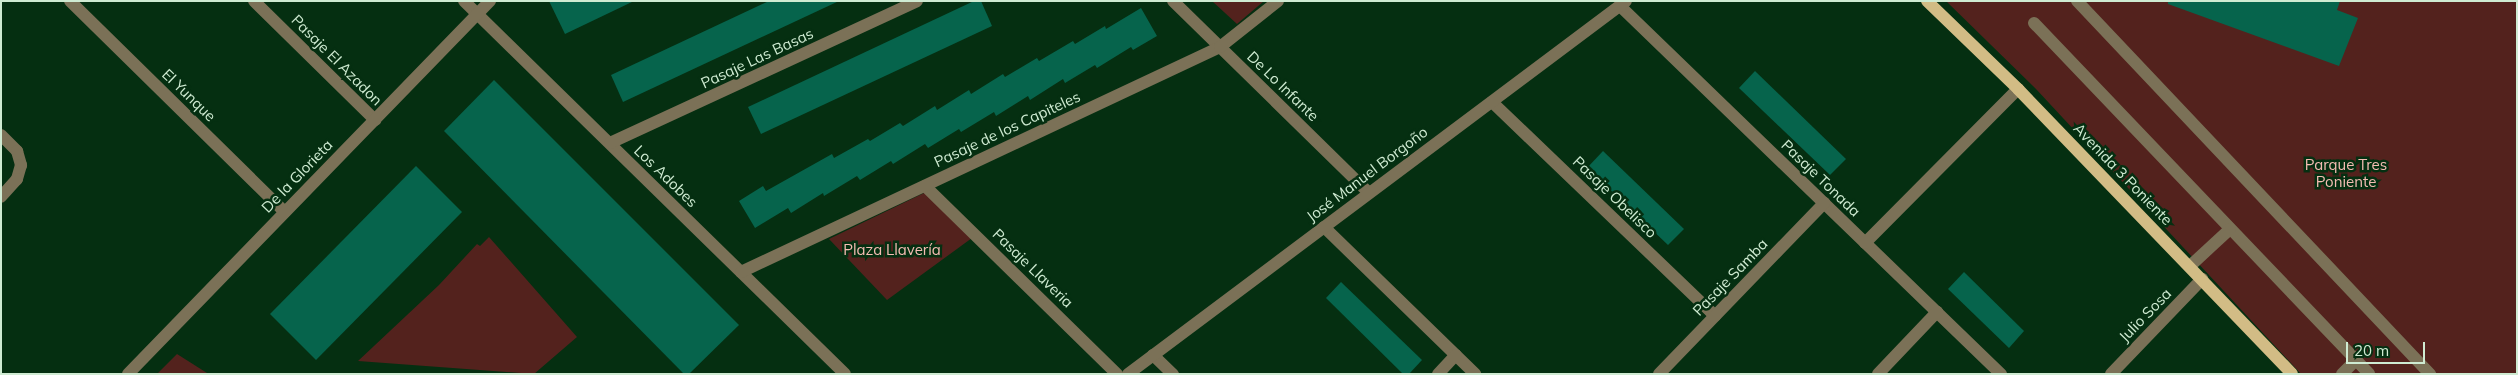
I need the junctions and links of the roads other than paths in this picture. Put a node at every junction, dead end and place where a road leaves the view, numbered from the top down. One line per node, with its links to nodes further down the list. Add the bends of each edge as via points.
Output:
1 (70, 1): 23 (street, El Yunque)
2 (254, 1): 16 (street, Pasaje El Azadon)
3 (464, 1): 11 (street, Los Adobes)
4 (490, 1): 11 (street, De la Glorieta)
5 (917, 1): 18 (street, Pasaje Las Basas)
6 (1173, 1): 13 (street, De Lo Infante)
7 (1278, 1): 13 (street, Pasaje de los Capiteles)
8 (1927, 1): 14 (main road, Avenida 3 Poniente)
9 (2076, 1): 49 (street)
10 (1623, 4): 15 (street, José Manuel Borgoño); 22 (street, Pasaje Tonada)
11 (478, 14): 16 (street, De la Glorieta); 18 (street, Los Adobes)
12 (2034, 23): 25 (street)
13 (1220, 47): 19 (street, Pasaje de los Capiteles); 20 (street, De Lo Infante)
14 (2018, 89): 26 (street); 27 (main road, Avenida 3 Poniente)
15 (1492, 102): 20 (street, José Manuel Borgoño); 31 (street, Pasaje Obelisco)
16 (375, 120): 23 (street, De la Glorieta)
17 (1, 135): 21 (street, via 17,151 21,165 17,179)
18 (610, 143): 28 (street, Los Adobes)
19 (925, 186): 28 (street, Pasaje de los Capiteles); 37 (street, Pasaje Llaveria)
20 (1370, 193): 24 (street, José Manuel Borgoño)
21 (1, 197)
22 (1824, 203): 26 (street, Pasaje Tonada); 31 (street, Pasaje Samba)
23 (285, 212): 35 (street, De la Glorieta)
24 (1324, 227): 32 (street, José Manuel Borgoño); 33 (street)
25 (2230, 229): 27 (street); 34 (street)
26 (1865, 243): 30 (street, Pasaje Tonada)
27 (2190, 266): 29 (main road, Avenida 3 Poniente)
28 (741, 272): 36 (street, Los Adobes)
29 (2202, 279): 45 (street, Julio Sosa); 46 (main road, Avenida 3 Poniente)
30 (1937, 312): 43 (street); 44 (street, Pasaje Tonada)
31 (1715, 316): 42 (street, Pasaje Samba)
32 (1154, 355): 38 (street, José Manuel Borgoño); 39 (street)
33 (1456, 355): 40 (street); 41 (street)
34 (2356, 360): 47 (street); 48 (street)
35 (128, 374)
36 (845, 374)
37 (1117, 374)
38 (1128, 374)
39 (1173, 374)
40 (1438, 374)
41 (1475, 374)
42 (1659, 374)
43 (1878, 374)
44 (2001, 374)
45 (2111, 374)
46 (2292, 374)
47 (2342, 374)
48 (2369, 374)
49 (2430, 374)

